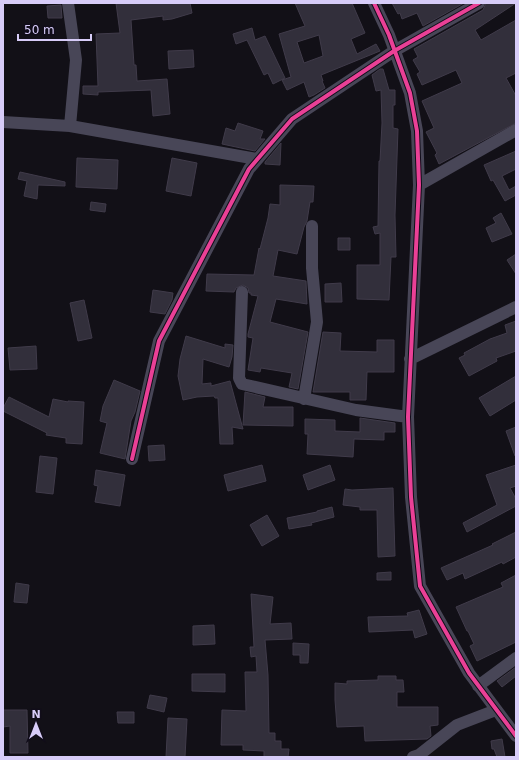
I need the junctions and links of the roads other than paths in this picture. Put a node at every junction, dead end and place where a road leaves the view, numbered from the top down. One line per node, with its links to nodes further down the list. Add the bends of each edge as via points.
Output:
1 (68, 3): 6 (street, via 76,60)
2 (374, 3): 4 (street)
3 (478, 3): 4 (street)
4 (394, 51): 8 (street, via 292,119); 9 (street, via 410,92 417,131)
5 (3, 122): 6 (street)
6 (70, 126): 8 (street)
7 (516, 130): 9 (street)
8 (257, 159): 16 (street, via 249,169 159,341)
9 (419, 185): 13 (street)
10 (312, 226): 14 (street, via 312,268 317,322)
11 (242, 292): 14 (street, via 239,378 242,384)
12 (516, 307): 13 (street)
13 (410, 359): 15 (street)
14 (304, 399): 15 (street)
15 (408, 417): 18 (street, via 411,497 420,586)
16 (132, 459)
17 (516, 658): 18 (street)
18 (478, 686): 19 (street)
19 (496, 710): 20 (street); 21 (street, via 457,725)
20 (516, 736)
21 (413, 757)

